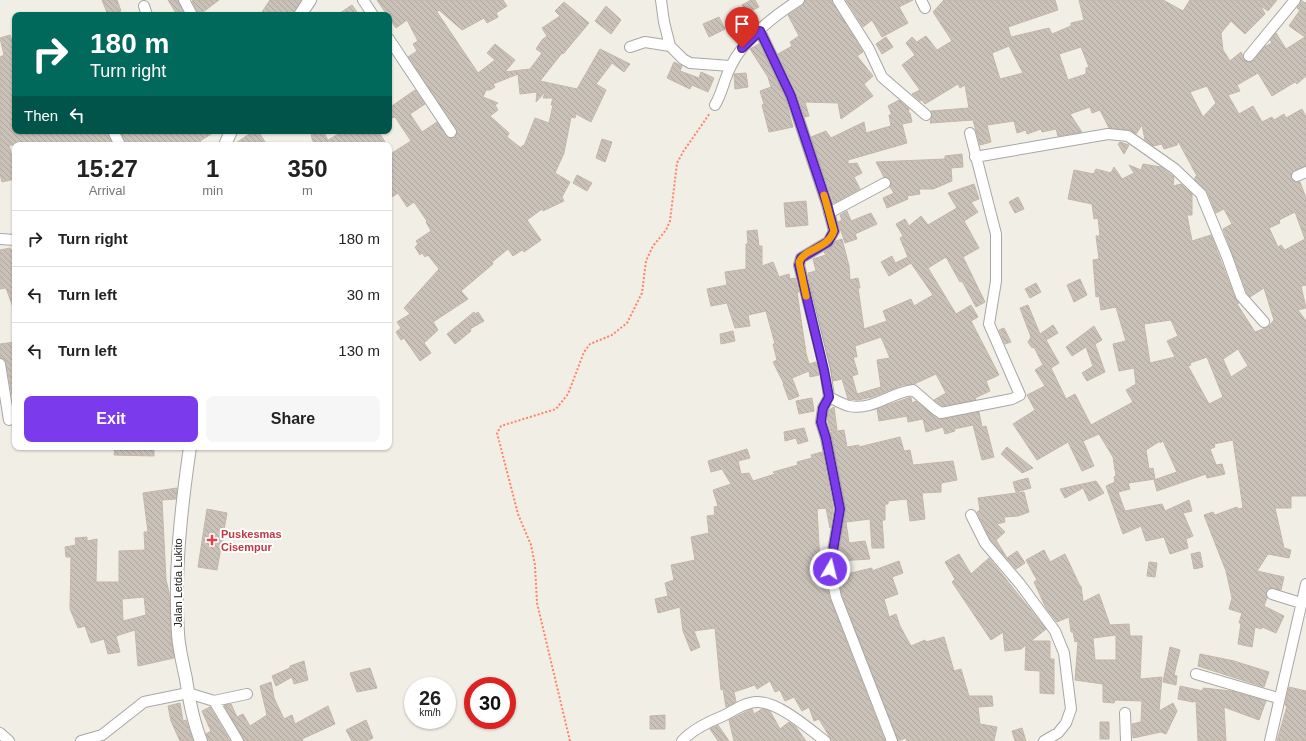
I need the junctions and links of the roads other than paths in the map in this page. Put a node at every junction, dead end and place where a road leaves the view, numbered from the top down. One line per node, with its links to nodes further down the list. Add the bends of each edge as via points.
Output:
1 (184, 0): 8 (street)
2 (310, 0): 9 (street)
3 (364, 0): 10 (street)
4 (661, 0): 13 (street)
5 (799, 0): 11 (street)
6 (838, 0): 18 (street, via 869,49 882,77)
7 (1295, 0): 15 (street)
8 (190, 12)
9 (302, 12)
10 (371, 12)
11 (760, 31): 16 (street, via 742,48); 23 (street, via 791,96)
12 (392, 44): 19 (street)
13 (670, 46): 14 (street, via 645,42); 16 (street, via 690,63)
14 (630, 47)
15 (1249, 56)
16 (730, 66): 17 (street)
17 (715, 106)
18 (926, 115)
19 (451, 132)
20 (970, 133): 21 (street)
21 (975, 156): 26 (street, via 1108,134 1128,136 1175,169 1201,194 1241,296); 28 (street, via 996,234 996,281 989,324 1020,395 1012,399 941,413 913,390 892,395 872,405 858,407)
22 (885, 183): 23 (street)
23 (829, 213): 28 (street, via 834,231 832,238 804,255 799,265)
24 (0, 239): 25 (street)
25 (12, 240)
26 (1264, 322)
27 (0, 364): 29 (street)
28 (829, 397): 48 (street, via 823,408 821,422 840,509 830,569 836,598)
29 (8, 420)
30 (190, 450): 36 (street, Jalan Letda Lukito, via 179,530 177,609 178,636)
31 (971, 515): 49 (street, via 985,543 1055,631 1064,653 1071,709 1066,723 1058,733)
32 (1306, 584): 34 (street)
33 (1272, 594): 34 (street)
34 (1301, 603): 38 (street)
35 (1196, 674): 38 (street)
36 (188, 693): 39 (street); 43 (street, via 144,702 102,735); 44 (street, Jalan Letda Lukito)
37 (247, 694): 39 (street)
38 (1278, 698): 51 (street)
39 (214, 701): 45 (street)
40 (1124, 713): 50 (street)
41 (0, 733): 42 (street)
42 (9, 741)
43 (81, 741)
44 (201, 741)
45 (238, 741)
46 (682, 741): 47 (street, via 703,725 746,704 758,702 776,707 805,724)
47 (825, 741)
48 (892, 741)
49 (1044, 741)
50 (1126, 741)
51 (1270, 741)

